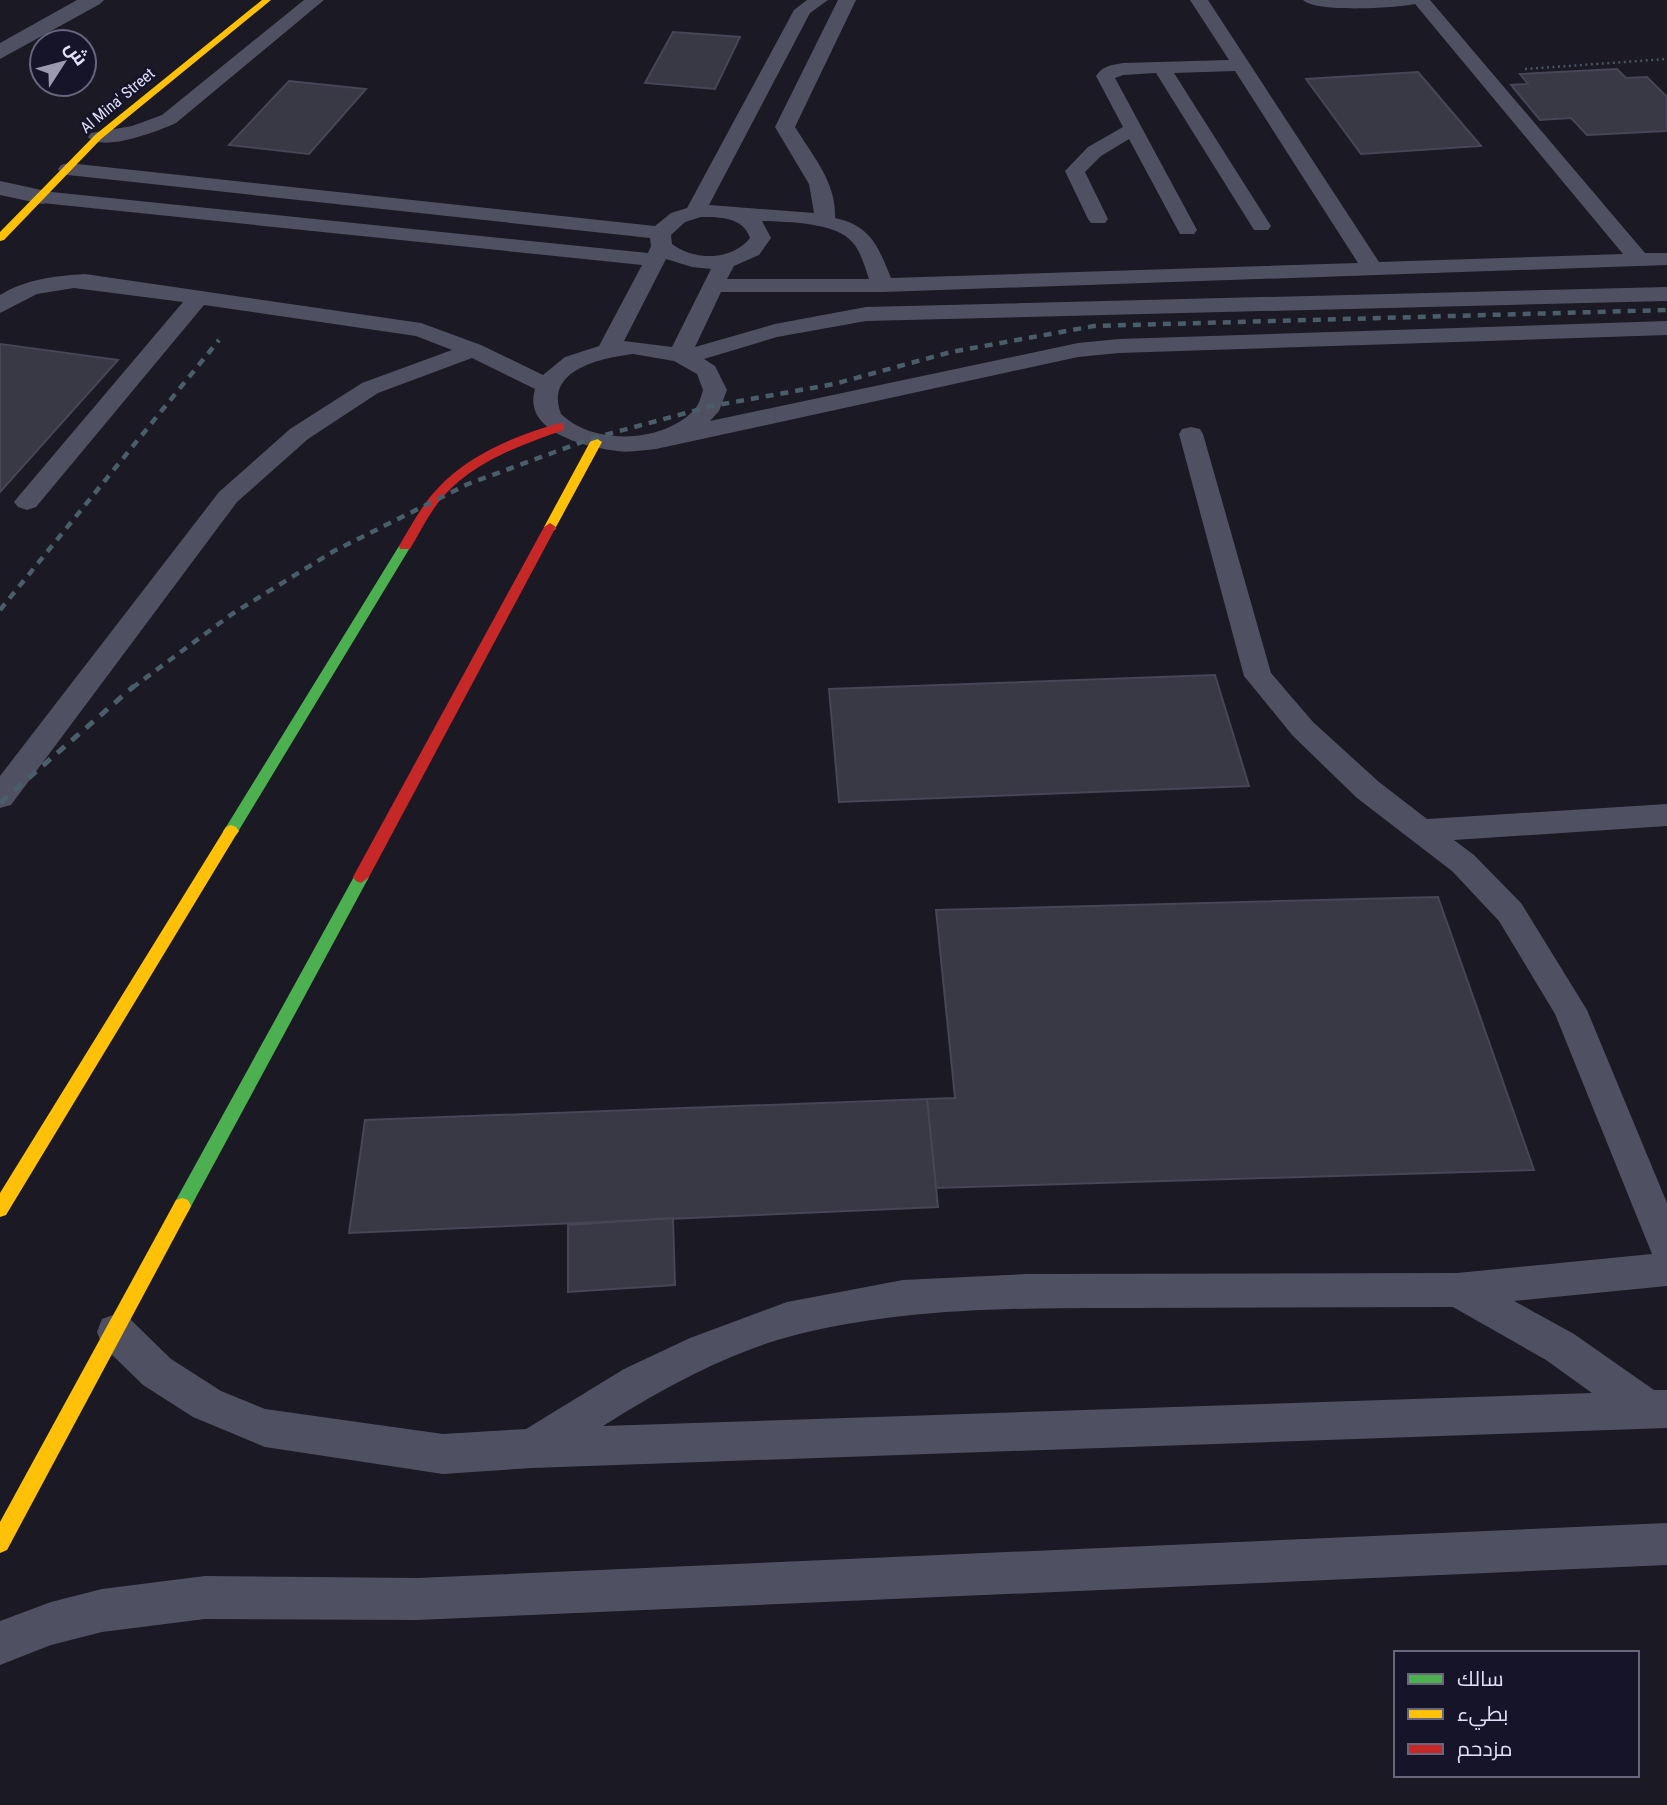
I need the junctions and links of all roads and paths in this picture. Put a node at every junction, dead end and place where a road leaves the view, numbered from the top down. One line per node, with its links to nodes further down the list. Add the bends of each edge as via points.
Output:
1 (93, 0): 10 (street)
2 (267, 0): 18 (street, Al Mina' Street)
3 (315, 0): 18 (lane, via 169,119 127,135)
4 (820, 0): 15 (lane, via 803,10)
5 (847, 0): 16 (lane)
6 (1199, 0): 12 (lane)
7 (1312, 0): 8 (lane)
8 (1409, 0)
9 (1420, 0): 14 (lane)
10 (0, 52)
11 (1667, 59): 14 (path)
12 (1241, 65): 13 (lane); 33 (lane)
13 (1162, 68): 17 (lane, via 1114,70 1105,76); 26 (lane)
14 (1481, 72): 31 (lane)
15 (741, 123): 16 (lane); 22 (lane)
16 (785, 128): 25 (lane, via 824,194)
17 (1134, 129): 24 (lane, via 1098,148 1075,171); 27 (lane)
18 (99, 137): 19 (street, Al Mina' Street)
19 (68, 169): 21 (street, Al Mina' Street); 29 (lane)
20 (0, 188): 21 (street)
21 (42, 197): 28 (street, Al Mina' Street); 29 (lane)
22 (695, 212): 23 (lane); 29 (lane, via 667,224)
23 (732, 212): 25 (lane); 32 (lane, via 757,224 761,242 754,250)
24 (1098, 219)
25 (824, 222): 34 (lane, via 840,225 862,239)
26 (1262, 226)
27 (1186, 230)
28 (0, 238)
29 (659, 246): 32 (lane, via 687,260); 40 (lane)
30 (1667, 259): 31 (lane)
31 (1639, 260): 33 (lane)
32 (725, 262): 35 (lane)
33 (1373, 271): 34 (lane)
34 (883, 285): 35 (lane)
35 (713, 286): 42 (lane)
36 (1667, 294): 42 (lane, via 866,314 768,331)
37 (198, 298): 38 (lane, via 85,281 56,282 27,290); 41 (lane, via 421,330); 48 (lane)
38 (0, 306)
39 (1667, 328): 46 (lane, via 1119,346)
40 (609, 349): 42 (lane, via 658,348); 43 (lane, via 570,363)
41 (473, 350): 43 (lane); 49 (lane, via 370,388 299,434 228,497)
42 (683, 355): 46 (lane, via 705,368 716,397 709,413)
43 (547, 386): 44 (lane, via 548,415)
44 (560, 427): 47 (lane); 52 (street, via 506,444 459,474 432,503)
45 (1191, 433): 51 (lane, via 1258,676 1303,729 1368,790)
46 (670, 438): 47 (lane, via 621,445)
47 (596, 442): 56 (street)
48 (27, 502)
49 (0, 797)
50 (1667, 814): 51 (lane)
51 (1422, 831): 53 (lane, via 1463,863 1510,912 1570,1010)
52 (0, 1209)
53 (1667, 1247)
54 (1667, 1269): 55 (lane)
55 (1457, 1290): 57 (lane, via 1560,1347); 58 (lane, via 1026,1291 903,1297 787,1320 704,1351 638,1382)
56 (116, 1332): 58 (lane, via 157,1372 207,1404 265,1428 443,1454); 59 (street)
57 (1656, 1408): 58 (lane)
58 (532, 1448)
59 (0, 1544)
60 (1667, 1544): 61 (lane, via 418,1599 214,1595 121,1605)
61 (0, 1643)

